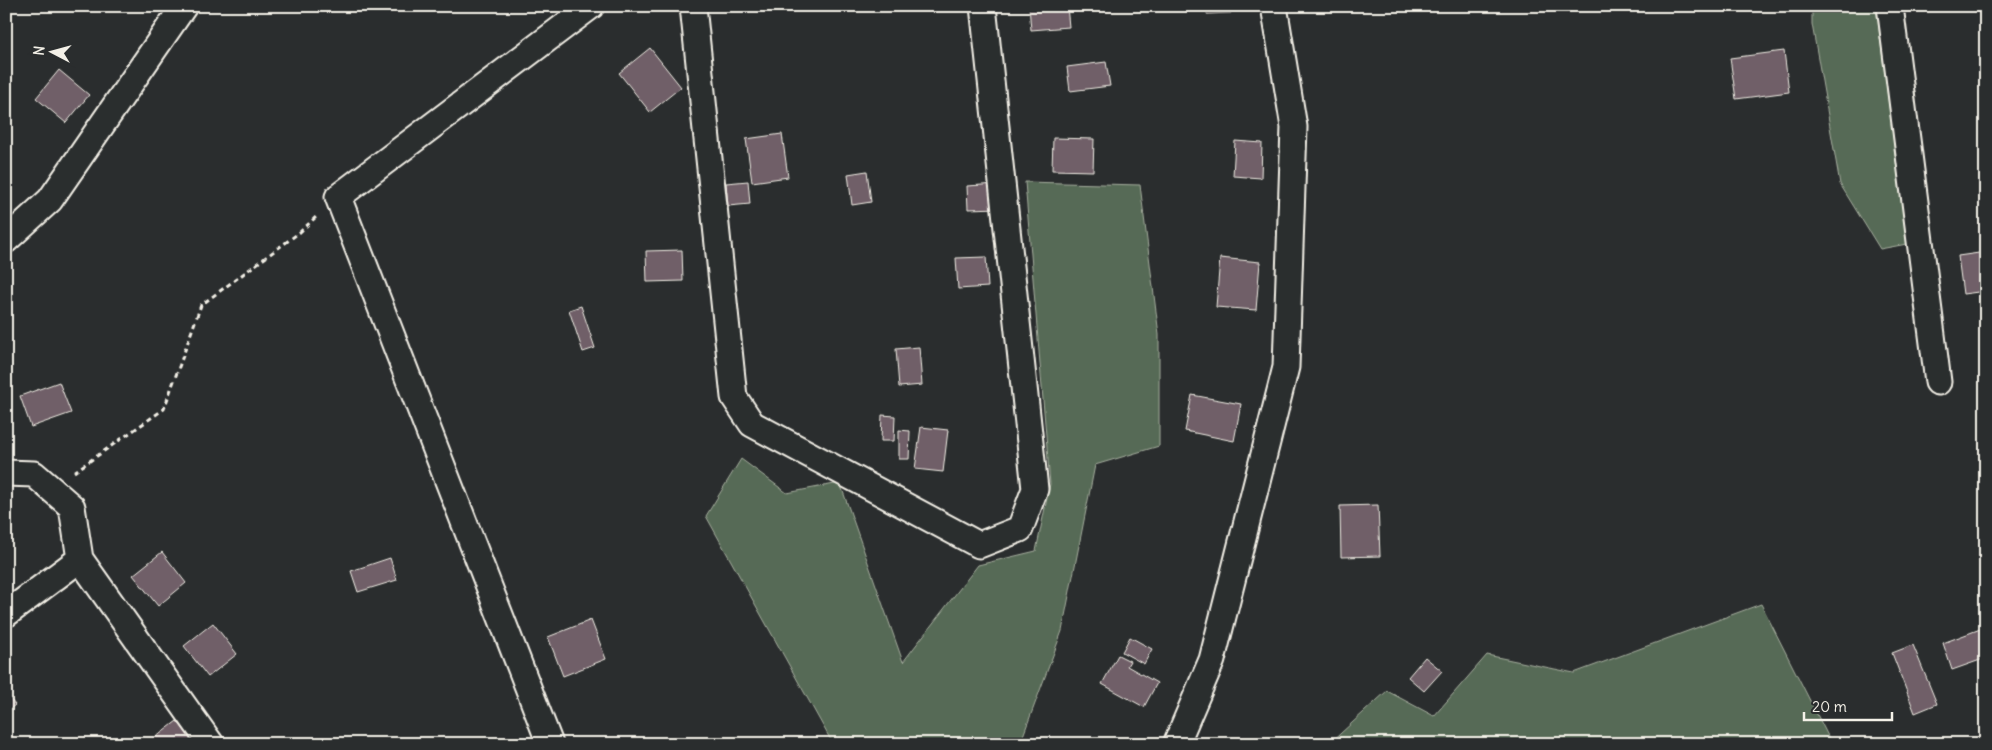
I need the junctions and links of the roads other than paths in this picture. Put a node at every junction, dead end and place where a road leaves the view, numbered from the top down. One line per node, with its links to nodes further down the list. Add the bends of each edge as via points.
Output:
1 (184, 6): 7 (street, via 50,200)
2 (591, 6): 13 (street, via 338,197)
3 (693, 6): 4 (street, via 734,396 752,424 979,545 1020,529 1035,488)
4 (982, 6)
5 (1274, 6): 14 (street, via 1294,127 1286,367 1212,660)
6 (1890, 6): 8 (street)
7 (6, 240)
8 (1938, 382)
9 (6, 473): 10 (street, via 34,474 72,507)
10 (80, 559): 11 (street); 12 (street)
11 (6, 614)
12 (211, 744)
13 (550, 744)
14 (1176, 744)

